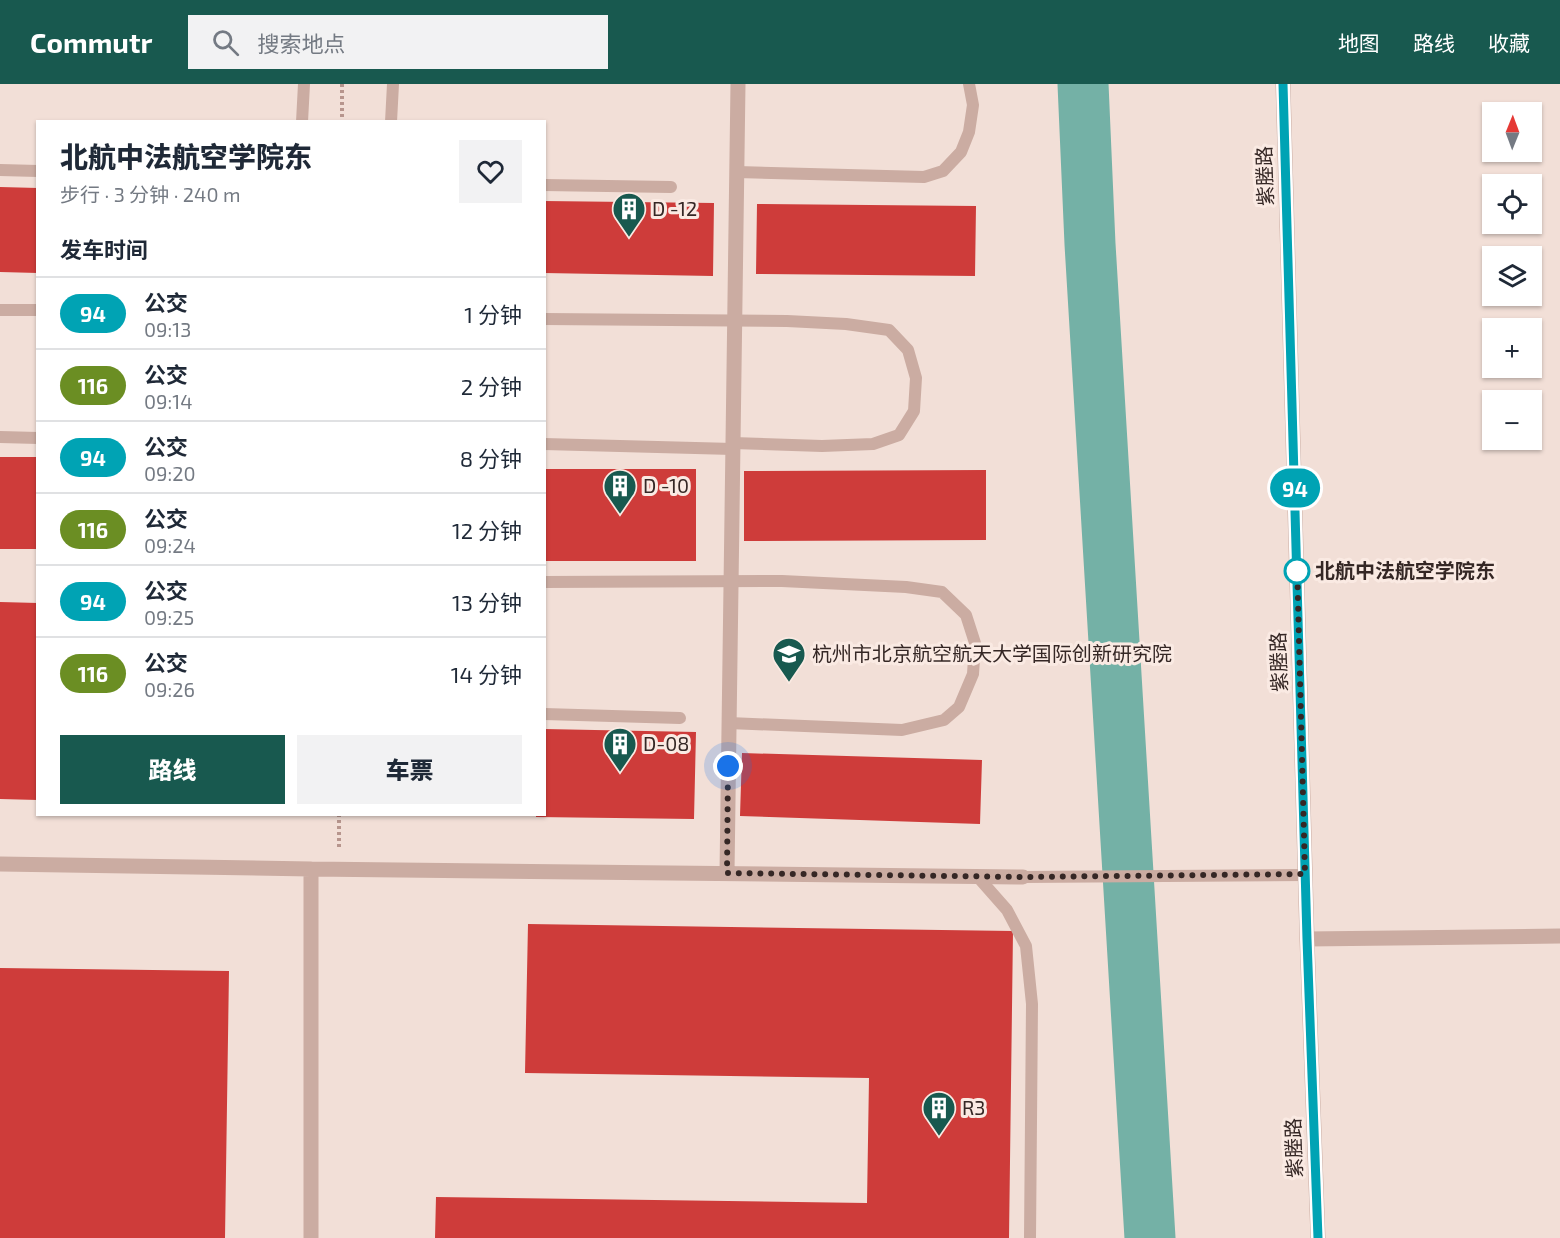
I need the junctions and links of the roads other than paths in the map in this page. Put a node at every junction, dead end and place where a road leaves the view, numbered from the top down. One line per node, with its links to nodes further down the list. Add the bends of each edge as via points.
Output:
1 (304, 84): 6 (lane)
2 (393, 84): 7 (lane)
3 (738, 84): 10 (street)
4 (969, 84): 10 (lane, via 973,105 969,132 961,152 943,171 924,177)
5 (1283, 84): 29 (street, 紫塍路)
6 (302, 120)
7 (391, 120)
8 (0, 170): 9 (lane)
9 (36, 171)
10 (737, 172): 16 (street)
11 (546, 185): 12 (lane)
12 (671, 187)
13 (0, 310): 14 (lane)
14 (36, 310)
15 (546, 319): 16 (lane)
16 (735, 322): 20 (street); 20 (lane, via 846,324 889,330 908,350 916,378 914,411 899,435 873,444)
17 (0, 437): 18 (lane)
18 (36, 438)
19 (546, 444): 20 (lane)
20 (733, 446): 22 (street)
21 (546, 582): 22 (lane)
22 (731, 582): 25 (street); 25 (lane, via 782,581 942,592 966,615 975,644 973,674 959,707 944,720 902,730)
23 (546, 714): 24 (lane)
24 (680, 718)
25 (729, 723): 28 (street)
26 (0, 864): 27 (street)
27 (311, 869): 28 (street); 34 (street)
28 (727, 873): 30 (street)
29 (1305, 874): 31 (lane); 33 (street, 紫塍路)
30 (977, 876): 31 (street); 35 (lane, via 1007,910 1026,946 1032,1004)
31 (1023, 877)
32 (1560, 936): 33 (street)
33 (1307, 939): 36 (street, 紫塍路)
34 (310, 1238)
35 (1030, 1238)
36 (1318, 1238)

